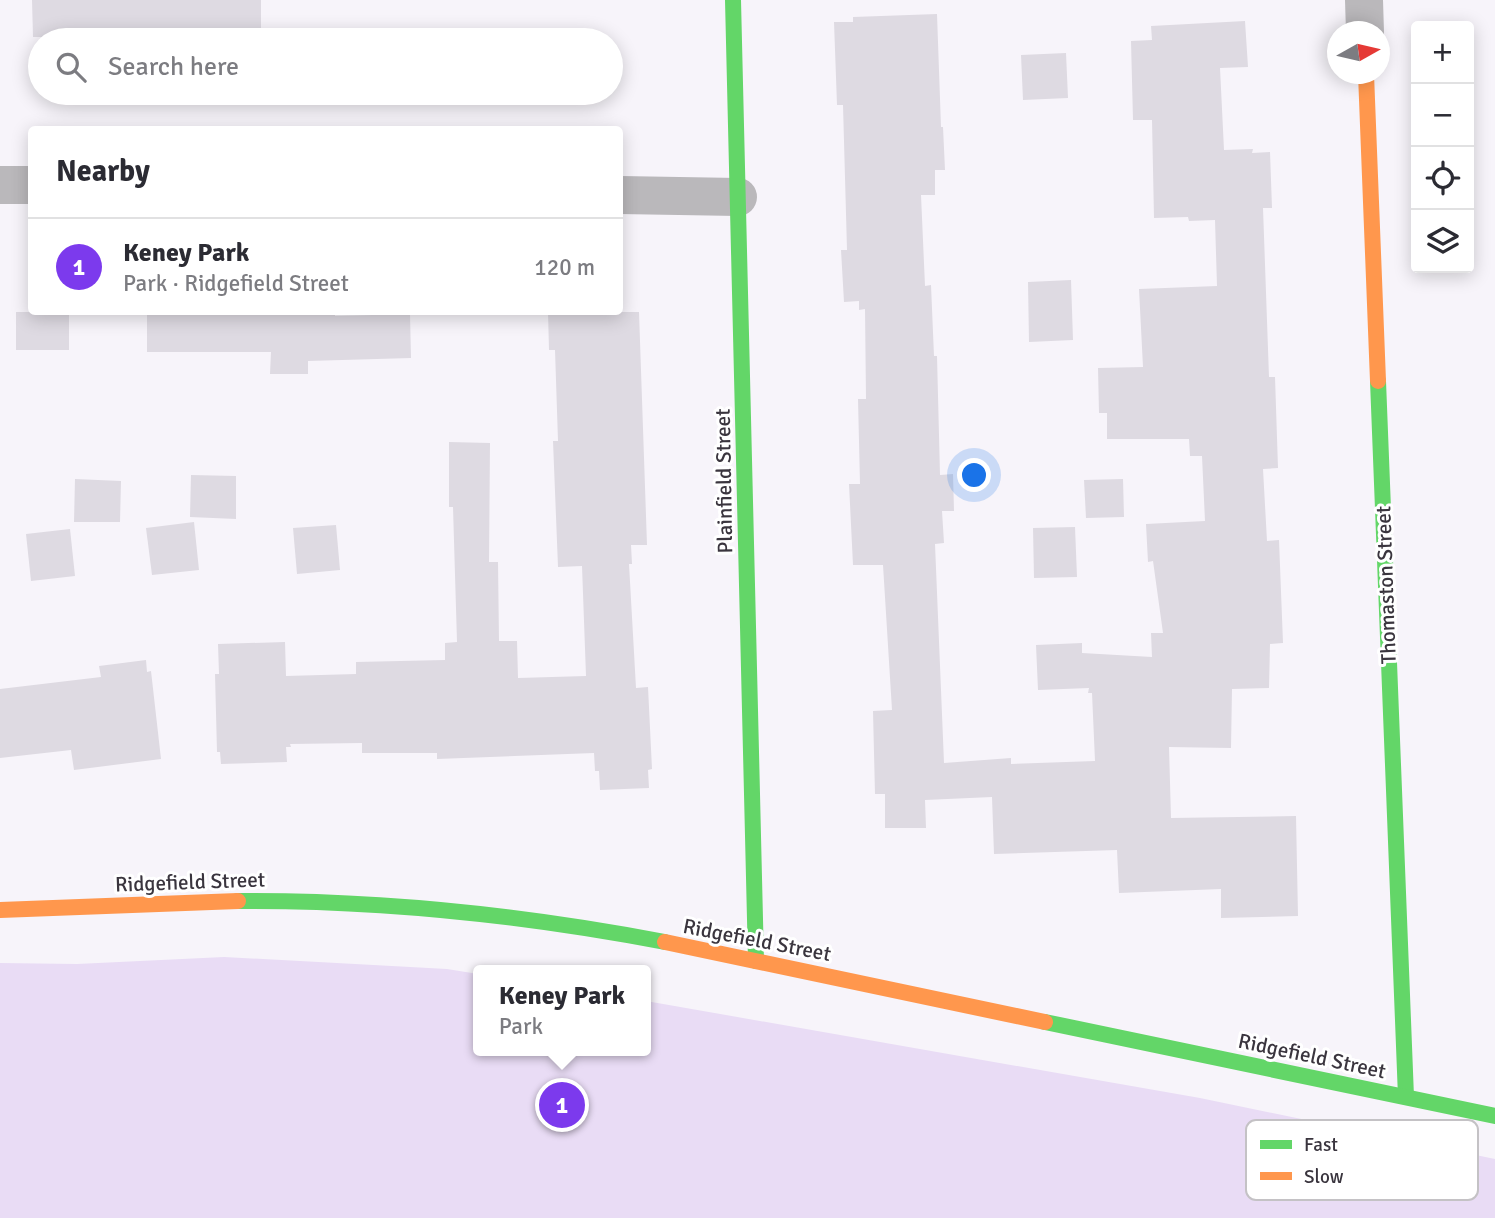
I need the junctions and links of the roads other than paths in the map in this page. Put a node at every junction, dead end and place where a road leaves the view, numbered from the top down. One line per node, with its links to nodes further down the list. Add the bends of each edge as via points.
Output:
1 (733, 0): 8 (street, Plainfield Street)
2 (1364, 0): 3 (street)
3 (1365, 21)
4 (1366, 84): 11 (street, Thomaston Street)
5 (0, 185): 6 (street)
6 (28, 185)
7 (623, 195): 8 (street)
8 (738, 197): 10 (street, Plainfield Street)
9 (0, 910): 10 (street, Ridgefield Street, via 195,901 312,900 415,906 538,920)
10 (756, 961): 11 (street, Ridgefield Street)
11 (1406, 1097): 12 (street, Ridgefield Street)
12 (1495, 1116)

